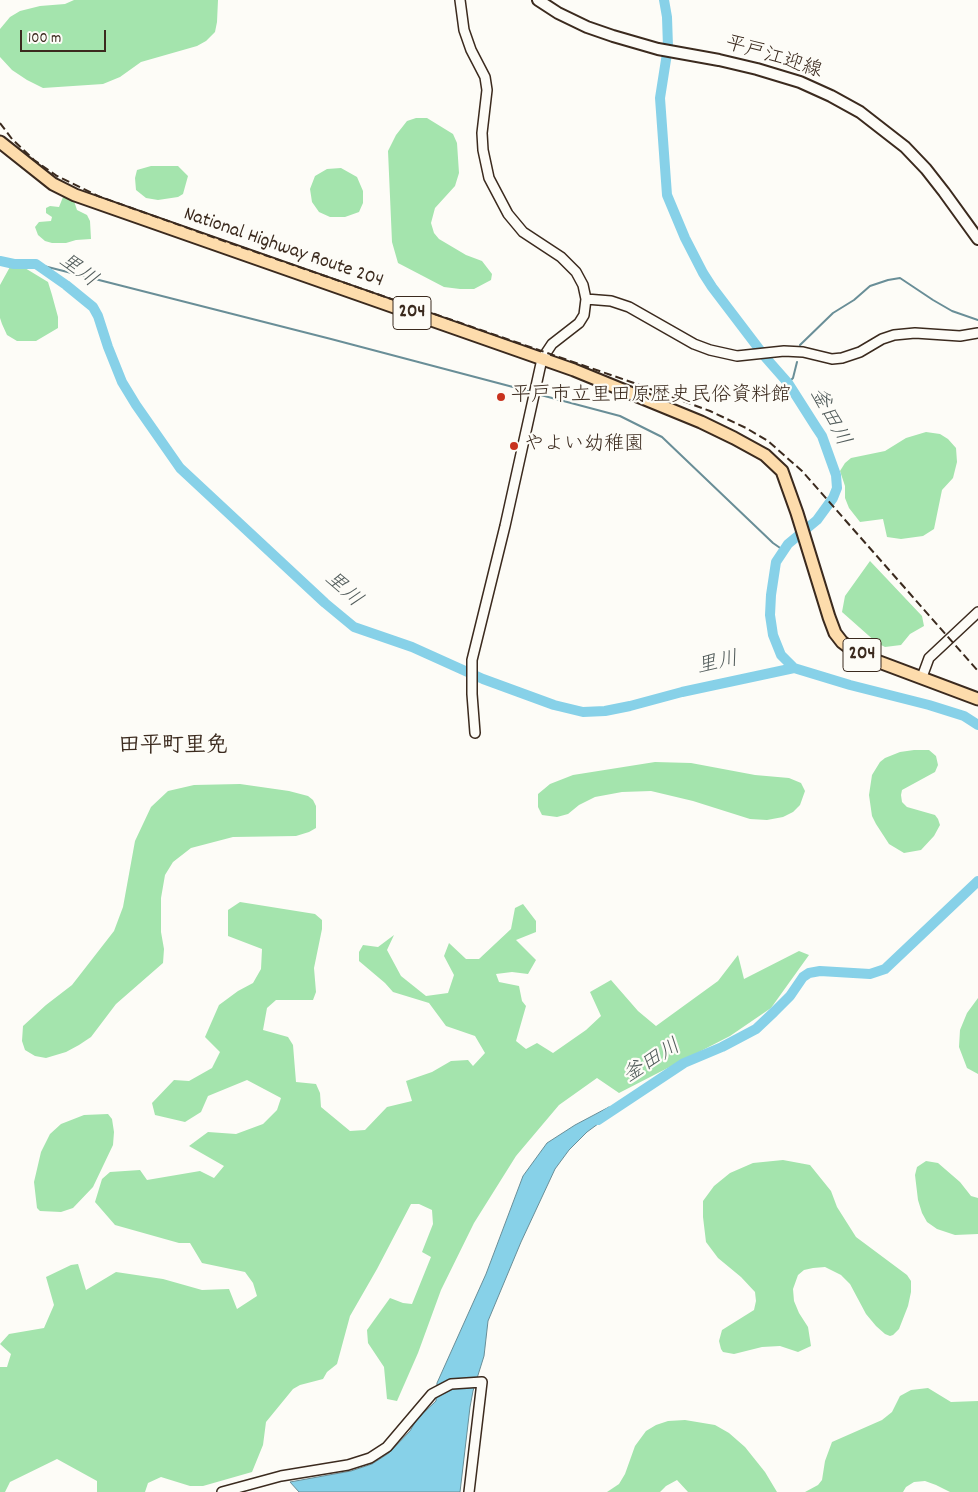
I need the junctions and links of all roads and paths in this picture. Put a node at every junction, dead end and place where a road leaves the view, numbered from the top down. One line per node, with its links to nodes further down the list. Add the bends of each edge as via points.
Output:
1 (460, 0): 5 (street, via 466,37 485,77 487,90 482,133 489,178 508,214 523,232 561,257 576,272)
2 (538, 0): 4 (main road, 平戸江迎線, via 587,27 658,49 787,77 831,96 860,112 905,147 926,169)
3 (0, 142): 7 (highway, National Highway Route 204 / 204, via 53,184 75,195)
4 (978, 239)
5 (586, 298): 6 (street, via 629,307 694,344 737,356 793,352 832,359 860,352 894,335 960,336); 7 (street, via 584,315 579,323 552,344)
6 (978, 333)
7 (542, 359): 9 (highway, National Highway Route 204 / 204, via 701,422 765,455 782,471 835,633 842,642 866,657); 11 (street, via 472,660)
8 (978, 612): 9 (street, via 928,658)
9 (922, 677): 10 (highway, National Highway Route 204 / 204)
10 (978, 699)
11 (476, 733)
12 (222, 1492): 13 (street, via 370,1458 387,1447 432,1394 451,1384 476,1381 482,1382)
13 (469, 1492)

